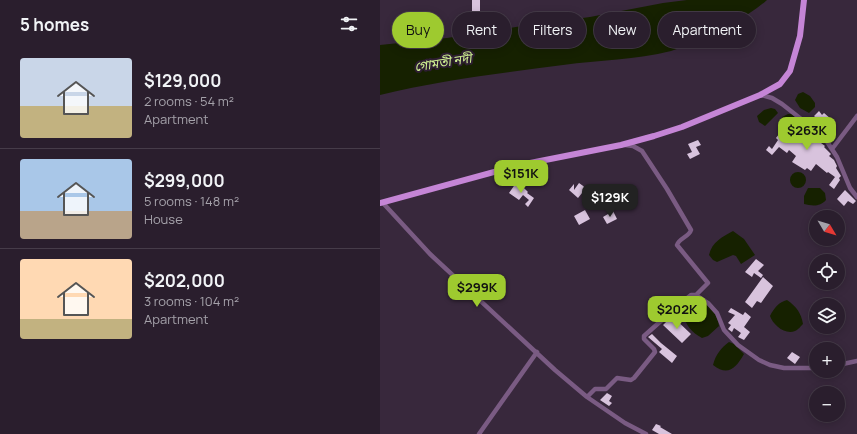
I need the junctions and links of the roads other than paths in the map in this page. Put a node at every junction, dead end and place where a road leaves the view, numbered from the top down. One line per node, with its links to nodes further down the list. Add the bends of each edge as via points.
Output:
1 (804, 0): 2 (main road, via 800,36 790,71 780,84)
2 (760, 95): 4 (main road, via 682,127); 5 (street, via 782,104 824,136)
3 (857, 116): 5 (street)
4 (621, 145): 7 (main road, via 520,165); 8 (street, via 633,146 642,151 691,230 677,245 708,283)
5 (832, 149): 6 (street, via 850,188)
6 (857, 197)
7 (382, 203): 9 (street, via 430,254)
8 (696, 295): 12 (street, via 717,313 724,330 738,345 759,360 784,368); 13 (street, via 691,295 644,336 655,352 633,380 617,378 606,389 596,389)
9 (537, 352): 13 (street); 14 (street)
10 (857, 361): 11 (street)
11 (845, 364)
12 (809, 368)
13 (587, 397): 15 (street)
14 (479, 434)
15 (646, 434)

